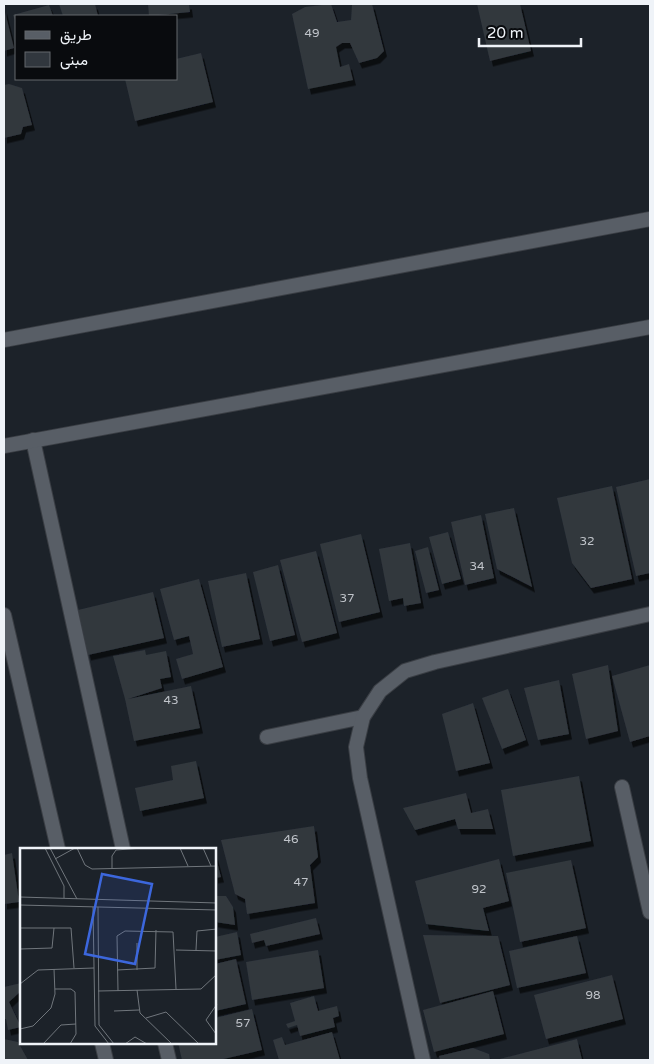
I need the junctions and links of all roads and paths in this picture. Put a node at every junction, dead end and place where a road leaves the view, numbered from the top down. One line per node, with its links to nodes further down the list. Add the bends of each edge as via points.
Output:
1 (650, 219): 3 (street)
2 (650, 327): 4 (street)
3 (4, 340)
4 (33, 440): 5 (street); 12 (street)
5 (4, 446)
6 (650, 614): 8 (street, via 435,662 405,672 380,691)
7 (4, 615): 11 (street)
8 (363, 717): 9 (street); 18 (street, via 356,747 360,778)
9 (267, 737)
10 (622, 787): 13 (street)
11 (58, 848)
12 (123, 848)
13 (650, 912)
14 (102, 1044): 16 (street)
15 (166, 1044): 17 (street)
16 (106, 1060)
17 (169, 1060)
18 (424, 1060)

